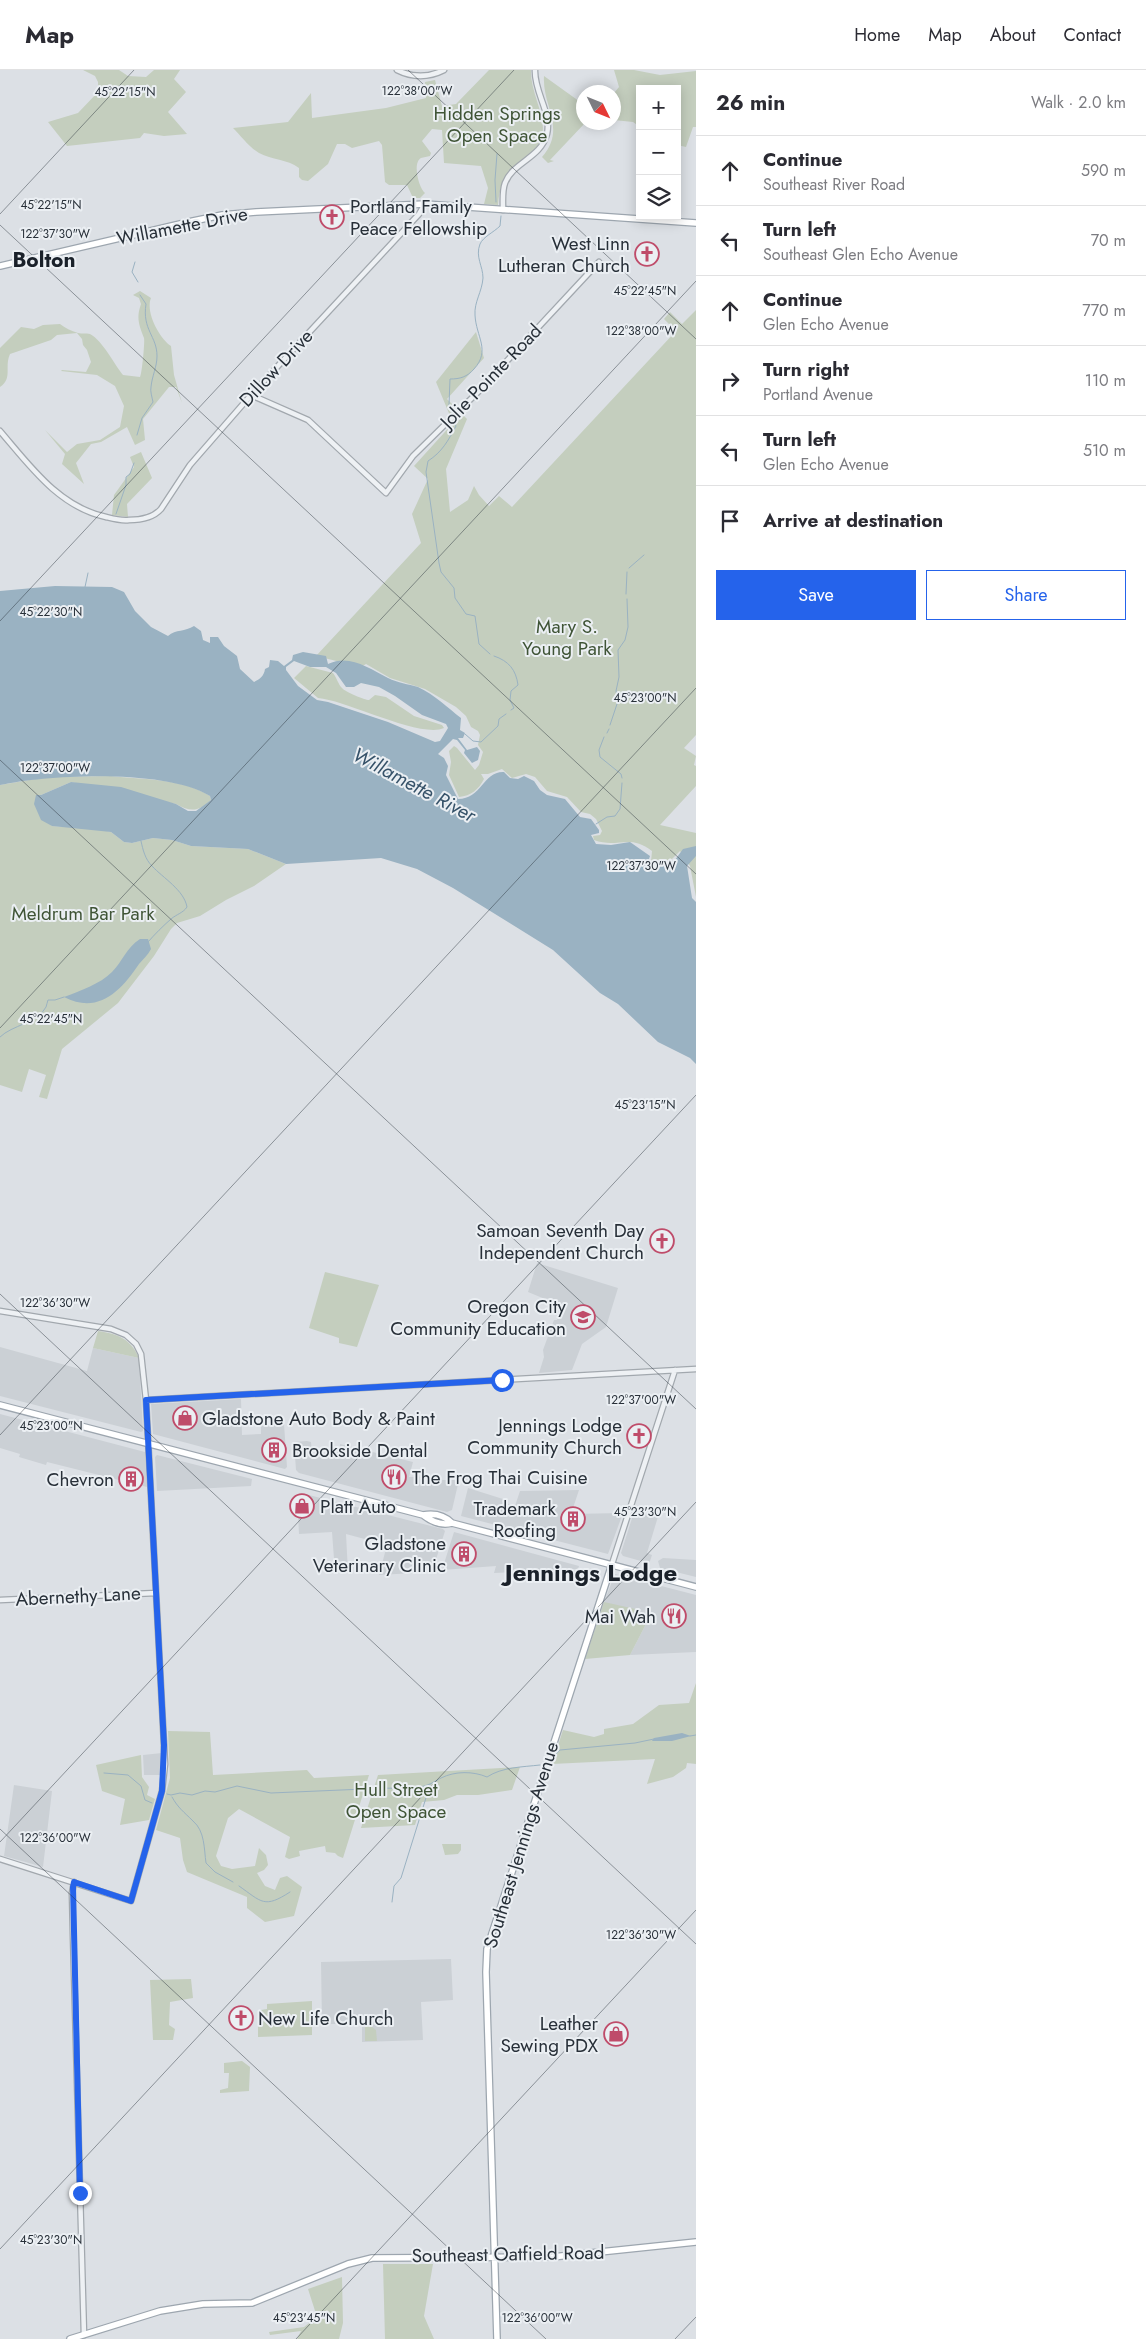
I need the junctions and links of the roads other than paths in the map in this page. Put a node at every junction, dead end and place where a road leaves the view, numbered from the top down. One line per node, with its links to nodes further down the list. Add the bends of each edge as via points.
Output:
1 (398, 70): 2 (street, via 417,76 430,76)
2 (444, 70)
3 (536, 70): 5 (street, via 547,134 538,151 506,181)
4 (425, 204): 5 (main road, Willamette Drive); 8 (main road, Willamette Drive, via 222,215); 9 (street, Dillow Drive)
5 (503, 210): 6 (main road, Willamette Drive)
6 (696, 223)
7 (599, 262): 9 (street, Jolie Pointe Road, via 478,392 419,450 386,493 308,420)
8 (0, 266)
9 (251, 395): 10 (street, Dillow Drive, via 190,465 159,511 150,517 125,521 91,514 74,505 40,478)
10 (0, 431)
11 (0, 1310): 14 (street, via 114,1330 126,1335 134,1342 143,1360)
12 (696, 1369): 13 (street)
13 (675, 1370): 14 (street); 17 (street, Southeast Jennings Avenue)
14 (146, 1400): 16 (street)
15 (0, 1405): 16 (main road)
16 (148, 1444): 17 (main road, via 423,1515 447,1518 452,1523); 19 (street)
17 (612, 1564): 18 (main road); 24 (main road, Southeast Jennings Avenue, via 487,1949)
18 (696, 1587)
19 (156, 1593): 20 (street, Abernethy Lane); 22 (street, via 164,1778 131,1901)
20 (0, 1600)
21 (0, 1859): 22 (street)
22 (74, 1882): 25 (street)
23 (696, 2242): 24 (main road, Southeast Oatfield Road, via 566,2256)
24 (495, 2257): 25 (main road, Southeast Oatfield Road, via 372,2258 353,2262 254,2302 160,2310); 27 (main road, Southeast Jennings Avenue)
25 (84, 2335): 26 (main road, Southeast Oatfield Road)
26 (70, 2339)
27 (497, 2339)

